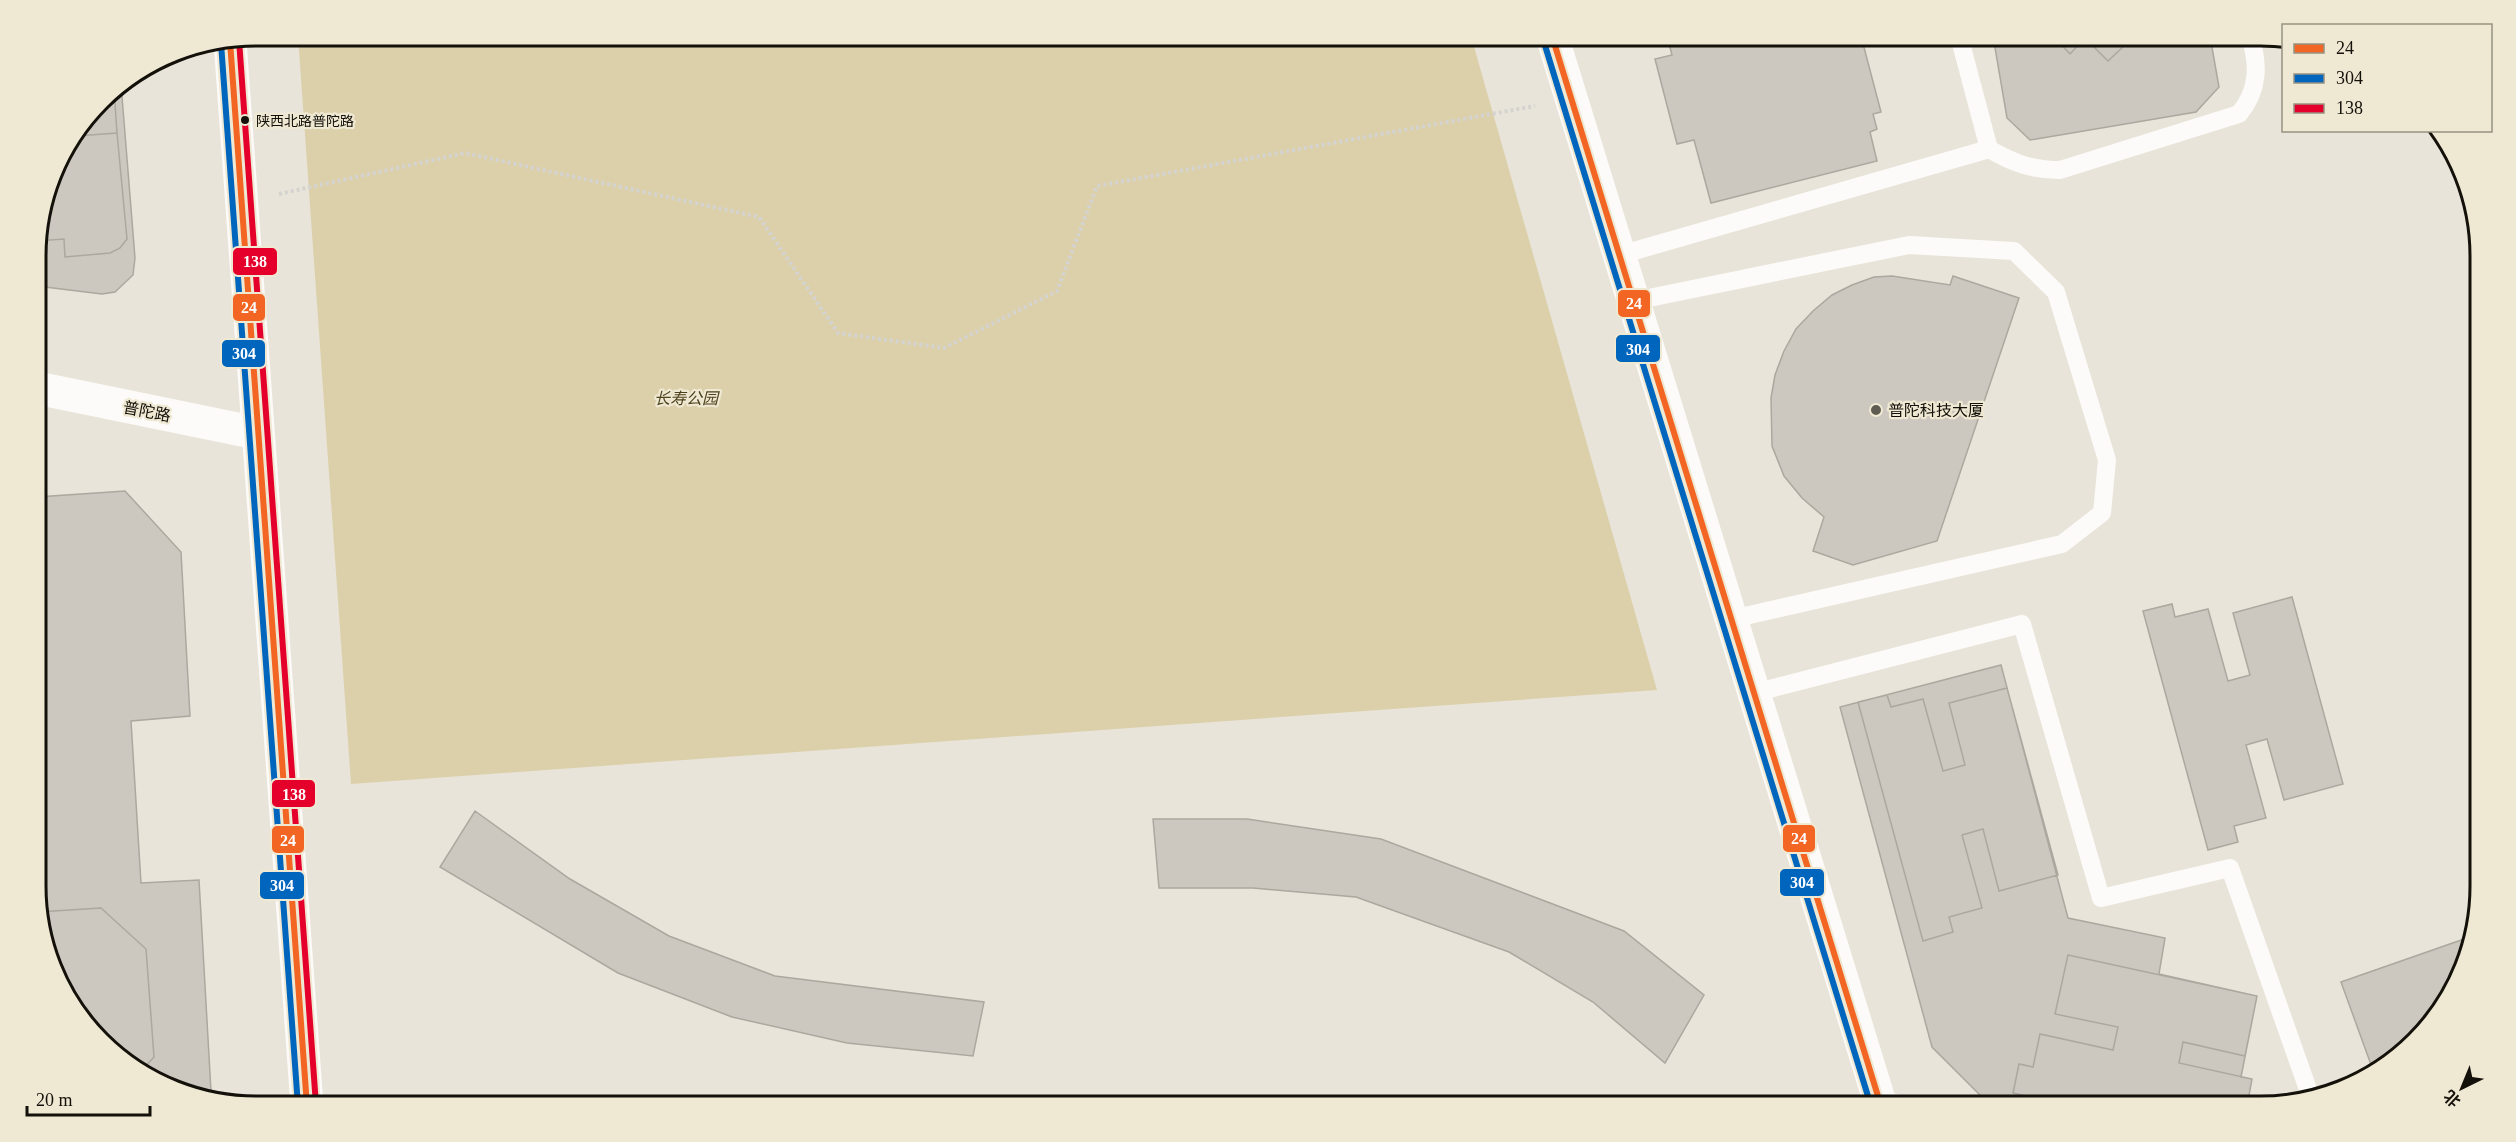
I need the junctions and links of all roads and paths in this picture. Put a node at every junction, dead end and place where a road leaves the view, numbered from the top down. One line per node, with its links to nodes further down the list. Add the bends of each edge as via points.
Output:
1 (1555, 46): 5 (street)
2 (1962, 46): 6 (lane)
3 (2253, 46): 6 (lane, via 2256,81 2251,100 2239,114 2060,170 2037,170 2015,164)
4 (231, 49): 7 (street)
5 (1572, 99): 7 (path, via 1097,186 1057,291 944,348 838,333 759,217 465,153); 8 (street)
6 (1989, 149): 8 (lane)
7 (240, 202): 11 (street)
8 (1620, 255): 9 (street)
9 (1634, 301): 12 (street); 12 (lane, via 1909,245 2014,251 2056,292 2107,459 2102,513 2062,544)
10 (47, 390): 11 (street, 普陀路)
11 (257, 433): 16 (street)
12 (1732, 619): 13 (street)
13 (1754, 693): 14 (lane, via 2022,624 2101,898 2230,868); 15 (street)
14 (2308, 1089)
15 (1886, 1095)
16 (306, 1096)

